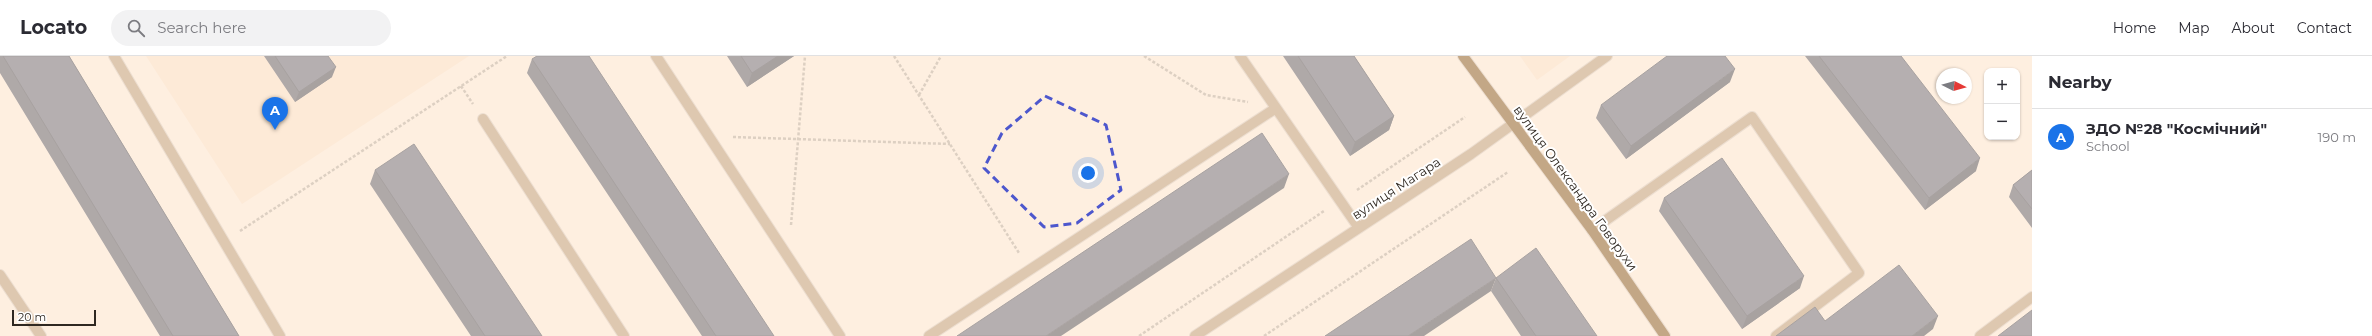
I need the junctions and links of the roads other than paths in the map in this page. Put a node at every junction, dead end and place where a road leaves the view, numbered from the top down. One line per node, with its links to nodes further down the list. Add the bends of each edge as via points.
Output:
1 (114, 56): 14 (street)
2 (656, 56): 16 (street)
3 (1240, 56): 6 (street)
4 (1463, 56): 8 (main road, вулиця Олександра Говорухи)
5 (1607, 56): 8 (street, вулиця Магара)
6 (1276, 108): 9 (street); 17 (street)
7 (483, 119): 15 (street)
8 (1514, 124): 9 (street, вулиця Магара); 10 (main road, вулиця Олександра Говорухи)
9 (1359, 228): 18 (street, вулиця Магара)
10 (1592, 230): 19 (main road, вулиця Олександра Говорухи); 20 (street, via 1752,117 1859,273)
11 (0, 275): 13 (street)
12 (2032, 297): 21 (street)
13 (41, 336)
14 (280, 336)
15 (624, 336)
16 (840, 336)
17 (930, 336)
18 (1195, 336)
19 (1665, 336)
20 (1776, 336)
21 (1980, 336)

